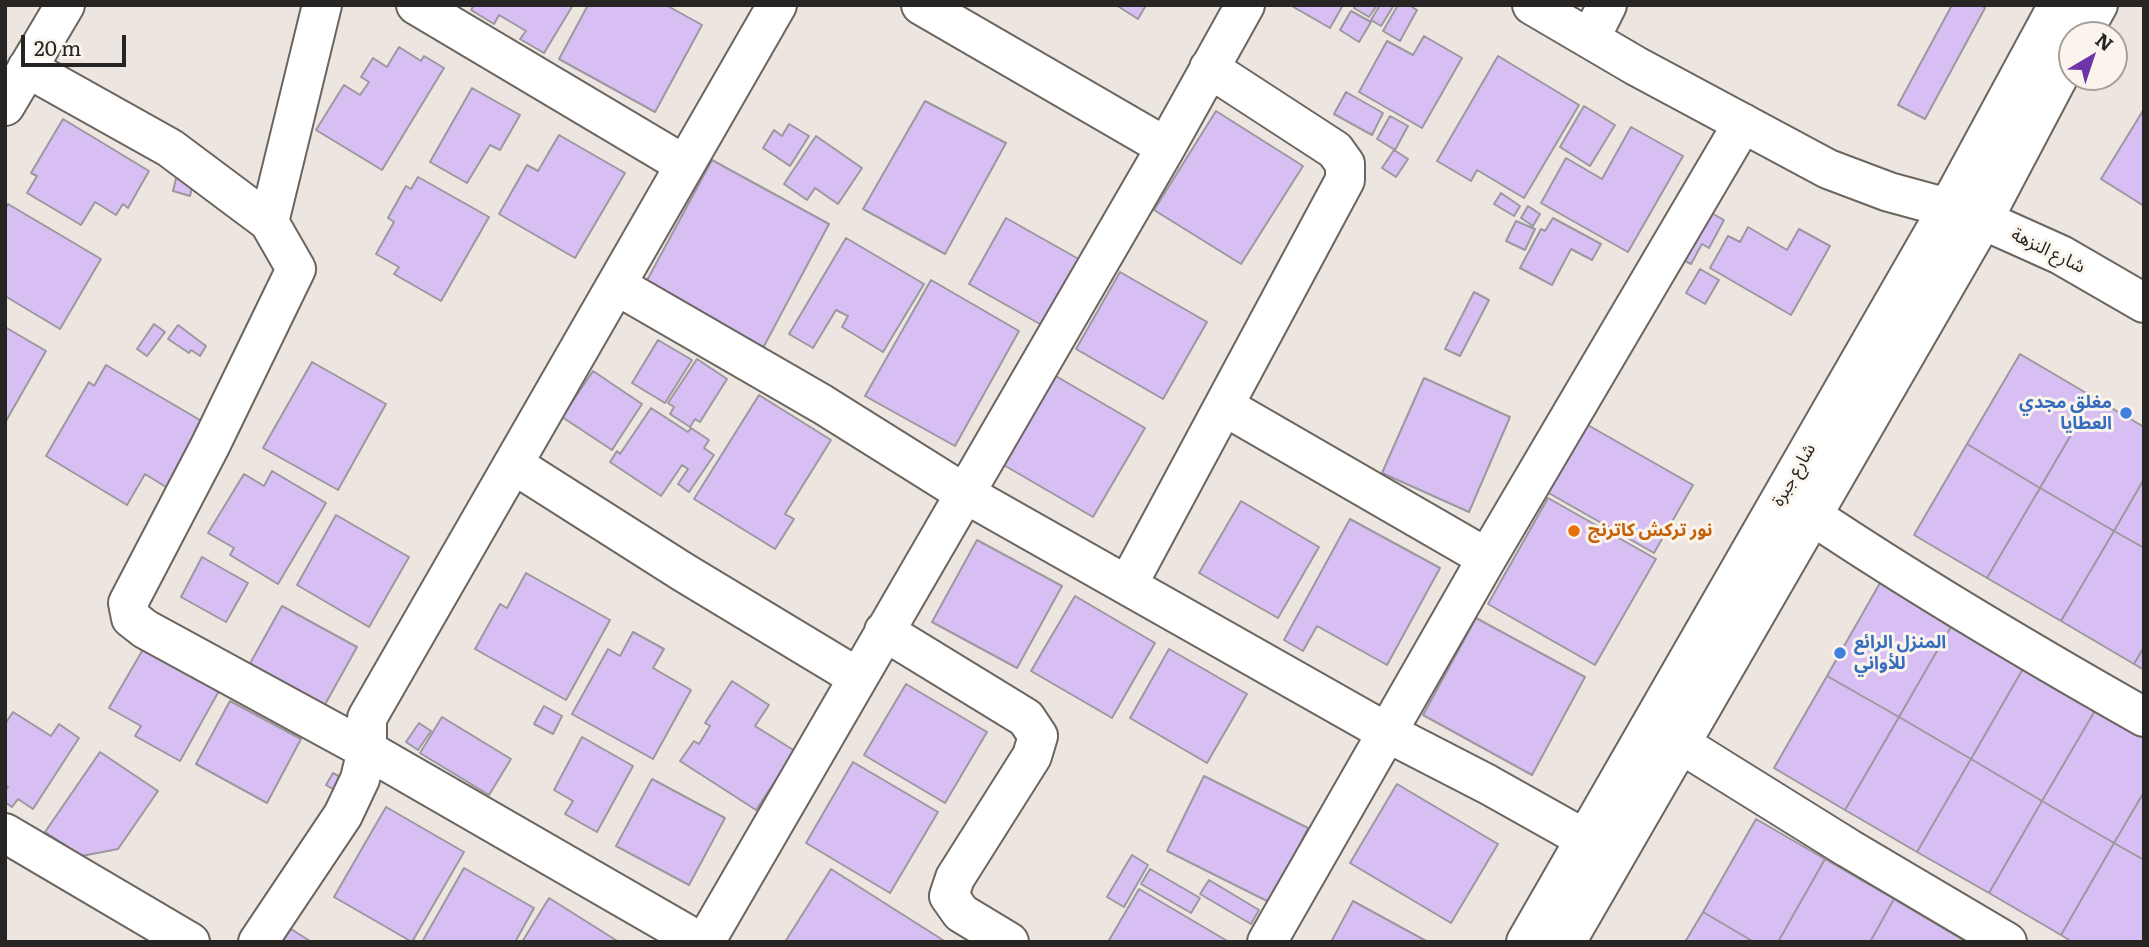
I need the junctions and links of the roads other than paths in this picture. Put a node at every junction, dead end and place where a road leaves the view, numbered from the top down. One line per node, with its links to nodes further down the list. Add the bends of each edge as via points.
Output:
1 (65, 5): 13 (street)
2 (322, 5): 21 (street)
3 (416, 5): 19 (street)
4 (776, 5): 19 (street)
5 (922, 5): 18 (street)
6 (1245, 5): 14 (street)
7 (1532, 5): 12 (street, شارع النزهة)
8 (1607, 5): 12 (street)
9 (2058, 5): 20 (street, شارع جبرة)
10 (2098, 5): 11 (street)
11 (2089, 21)
12 (1590, 39): 17 (street, شارع النزهة)
13 (27, 68): 16 (street); 21 (street, via 170,148)
14 (1209, 68): 18 (street); 24 (street, via 1335,150 1345,164 1345,180)
15 (2058, 73): 20 (street, شارع جبرة)
16 (5, 106)
17 (1743, 123): 20 (street, شارع النزهة, via 1828,169); 28 (street)
18 (1166, 147): 26 (street)
19 (685, 165): 22 (street)
20 (1966, 214): 23 (street, شارع النزهة, via 2061,255); 27 (street, شارع جبرة); 37 (street, شارع جبرة)
21 (269, 222): 35 (street, via 296,269 211,446 128,603 131,618 145,629)
22 (615, 285): 25 (street); 26 (street)
23 (2144, 303)
24 (1224, 407): 28 (street); 29 (street)
25 (513, 464): 31 (street); 35 (street, via 367,718)
26 (964, 492): 29 (street); 30 (street)
27 (1813, 516): 32 (street, via 2022,648); 34 (street, شارع جبرة)
28 (1487, 558): 33 (street)
29 (1128, 584): 33 (street)
30 (884, 631): 31 (street); 41 (street, via 1026,718 1038,736 1032,757 955,878 949,896 961,913)
31 (857, 677): 40 (street)
32 (2144, 717)
33 (1388, 733): 37 (street); 42 (street)
34 (1681, 744): 44 (street, شارع جبرة); 45 (street)
35 (368, 750): 39 (street, via 342,815); 40 (street)
36 (5, 833): 38 (street)
37 (1586, 839): 43 (street, شارع جبرة)
38 (190, 942)
39 (258, 942)
40 (702, 942)
41 (1009, 942)
42 (1267, 942)
43 (1526, 942)
44 (1566, 942)
45 (2007, 942)

